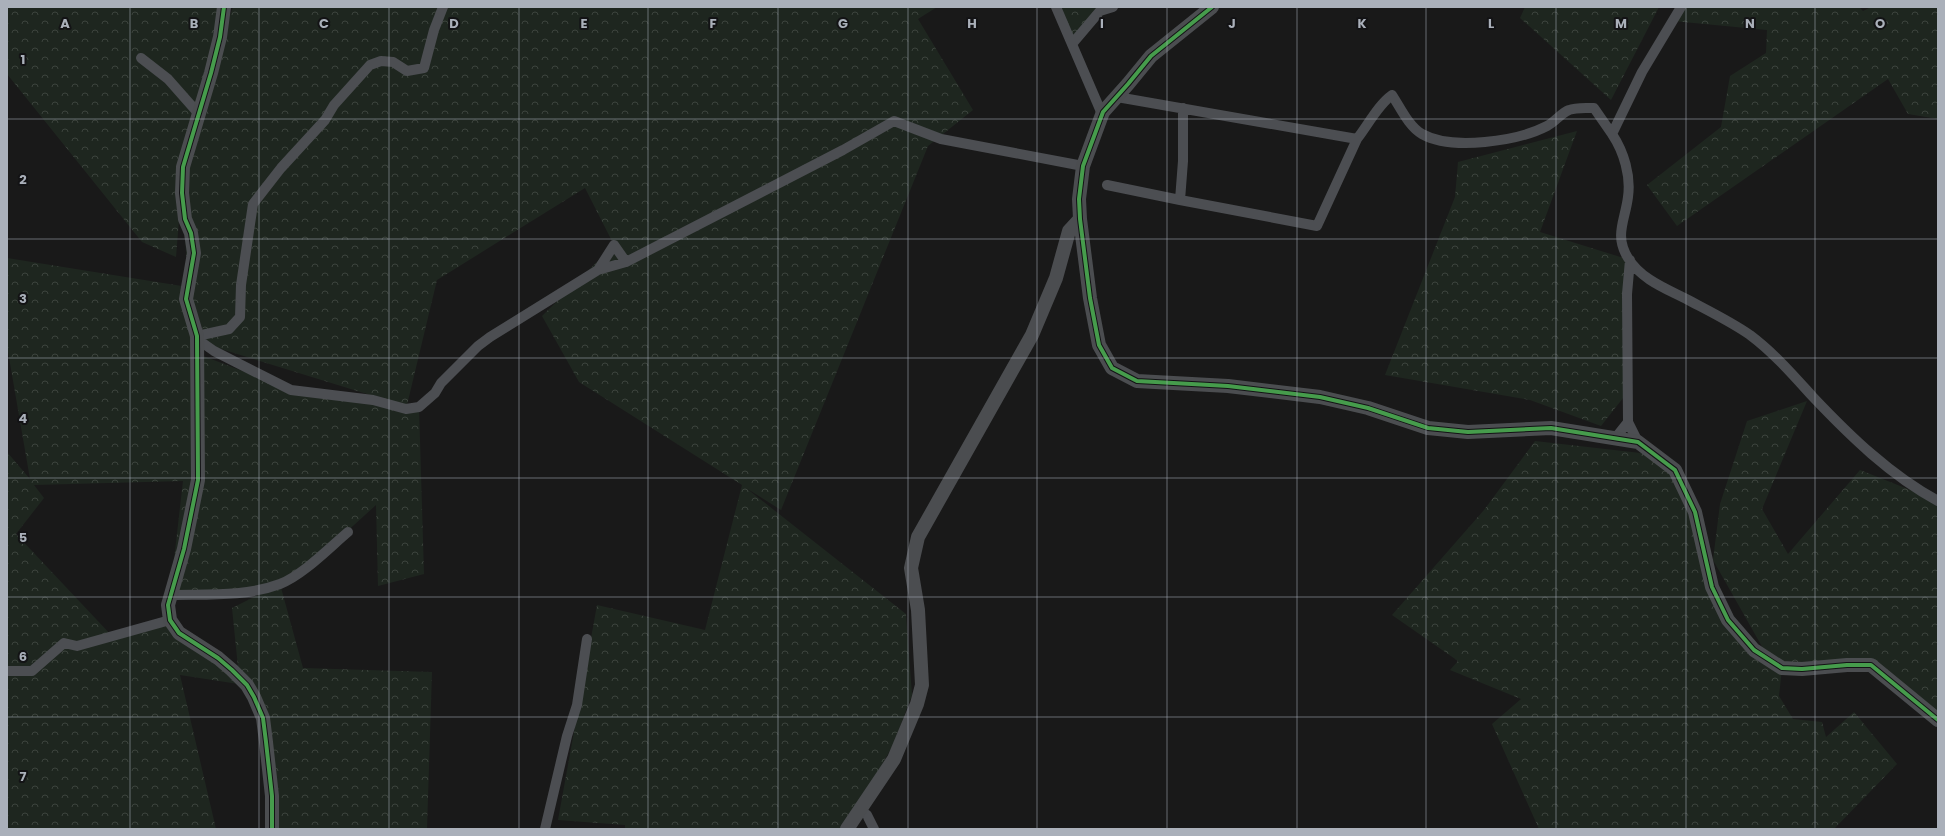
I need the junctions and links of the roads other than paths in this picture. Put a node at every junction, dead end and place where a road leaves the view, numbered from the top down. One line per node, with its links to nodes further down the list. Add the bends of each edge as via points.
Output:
1 (224, 7): 11 (street, via 220,37)
2 (444, 7): 22 (street, via 434,30 424,68 407,71 393,62 381,61 370,65 253,204 241,285 240,317 230,329)
3 (1056, 7): 7 (street)
4 (1113, 7): 7 (street, via 1100,11)
5 (1212, 7): 9 (street, via 1151,56)
6 (1681, 7): 13 (street, via 1642,72)
7 (1072, 44): 12 (street)
8 (141, 58): 11 (street, via 168,79)
9 (1117, 97): 10 (street); 12 (street)
10 (1183, 108): 14 (street); 17 (street)
11 (198, 113): 22 (street, via 183,167 182,193 185,219 191,233 194,253 186,299)
12 (1102, 114): 15 (street)
13 (1612, 134): 14 (street, via 1594,108 1570,110 1547,126 1493,142 1435,139 1421,134 1392,95 1382,102); 19 (street, via 1619,144 1627,168 1628,196 1622,222 1621,246)
14 (1358, 139): 17 (street, via 1317,226)
15 (1083, 166): 18 (street, via 1079,199); 20 (street, via 941,139 894,122)
16 (1107, 185): 17 (street)
17 (1180, 200)
18 (1080, 219): 24 (street, via 1099,345 1112,368 1137,382 1228,386 1320,397 1368,408 1428,428 1468,432 1551,428); 33 (street, via 1069,231 1056,278 1032,335 918,537 911,568 918,610 922,685 917,704 894,759)
19 (1630, 260): 23 (street, via 1626,294); 26 (street, via 1664,290 1750,335 1782,363 1852,438 1902,479)
20 (626, 262): 21 (street); 21 (street, via 614,245)
21 (598, 270): 22 (street, via 478,346 420,407 406,409 373,400 291,390 214,352)
22 (198, 338): 28 (street, via 198,480 184,549)
23 (1628, 422): 24 (street); 25 (street)
24 (1616, 437): 25 (street)
25 (1638, 442): 32 (street, via 1675,470 1696,512 1712,587 1728,620 1754,650 1782,668 1871,665)
26 (1938, 501)
27 (348, 532): 28 (street, via 310,565 280,584 239,594)
28 (170, 595): 29 (street)
29 (170, 620): 31 (street, via 77,646 64,642 32,671); 34 (street, via 179,633 232,670 247,685 254,697 262,718 266,742 272,796)
30 (587, 640): 35 (street, via 577,705)
31 (7, 671)
32 (1938, 720)
33 (859, 809): 36 (street); 37 (street, via 867,815)
34 (272, 829)
35 (545, 829)
36 (847, 829)
37 (874, 829)

